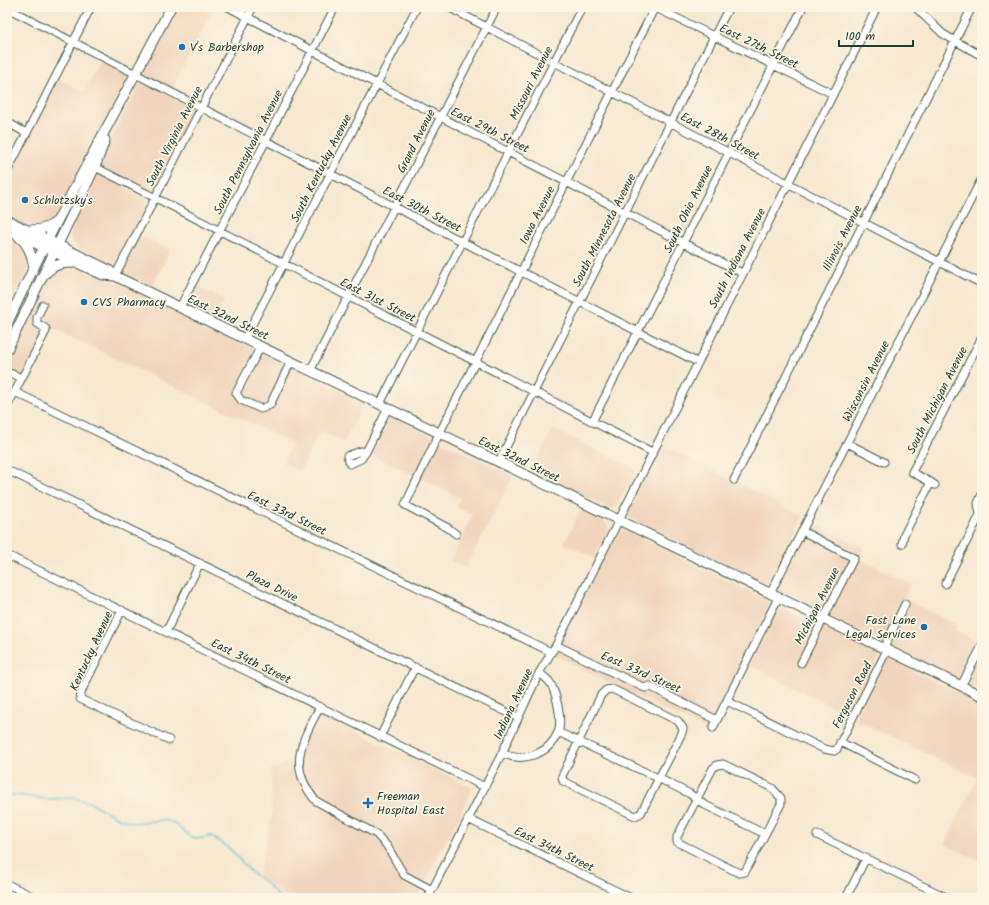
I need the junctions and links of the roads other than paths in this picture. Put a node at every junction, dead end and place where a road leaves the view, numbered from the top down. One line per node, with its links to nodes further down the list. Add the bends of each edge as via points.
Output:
1 (91, 7): 20 (street)
2 (171, 7): 26 (main road)
3 (228, 7): 17 (street, East 29th Street)
4 (253, 7): 17 (street, South Virginia Avenue)
5 (335, 7): 22 (street, South Pennsylvania Avenue)
6 (417, 7): 27 (street, South Kentucky Avenue)
7 (448, 7): 18 (street, East 28th Street)
8 (497, 7): 18 (street, Grand Avenue)
9 (582, 7): 24 (street, Missouri Avenue)
10 (655, 7): 19 (street, East 27th Street); 28 (street, Iowa Avenue)
11 (728, 7): 19 (street, South Minnesota Avenue)
12 (803, 7): 25 (street, South Ohio Avenue)
13 (877, 7): 29 (street, South Indiana Avenue)
14 (915, 7): 21 (street)
15 (972, 7): 21 (street, Illinois Avenue)
16 (7, 8): 20 (street, East 30th Street)
17 (248, 17): 22 (street, East 29th Street); 30 (street, South Virginia Avenue)
18 (487, 28): 24 (street, East 28th Street); 31 (street, Grand Avenue)
19 (714, 36): 25 (street, East 27th Street); 34 (street, South Minnesota Avenue)
20 (73, 42): 26 (street, East 30th Street); 35 (street)
21 (954, 42): 23 (street); 50 (street, Illinois Avenue)
22 (312, 51): 27 (street, East 29th Street); 36 (street, South Pennsylvania Avenue)
23 (982, 56)
24 (554, 62): 28 (street, East 28th Street); 37 (street, Missouri Avenue)
25 (773, 65): 29 (street, East 27th Street); 38 (street, South Ohio Avenue)
26 (136, 74): 30 (street, East 30th Street); 32 (main road)
27 (377, 84): 31 (street, East 29th Street); 41 (street, South Kentucky Avenue)
28 (612, 93): 34 (street, East 28th Street); 43 (street, Iowa Avenue)
29 (833, 94): 44 (street, South Indiana Avenue)
30 (202, 108): 36 (street, East 30th Street); 45 (street, South Virginia Avenue)
31 (441, 117): 37 (street, East 29th Street); 46 (street, Grand Avenue)
32 (112, 120): 39 (main road); 49 (main road, via 87,162)
33 (7, 122): 35 (street)
34 (670, 123): 38 (street, East 28th Street); 47 (street, South Minnesota Avenue)
35 (26, 133): 40 (street)
36 (266, 141): 41 (street, East 30th Street); 53 (street, South Pennsylvania Avenue)
37 (508, 152): 43 (street, East 29th Street); 55 (street, Missouri Avenue)
38 (728, 153): 44 (street, East 28th Street); 57 (street, South Ohio Avenue)
39 (95, 167): 45 (street, East 31st Street); 51 (main road)
40 (7, 172)
41 (330, 174): 46 (street, East 30th Street); 62 (street, South Kentucky Avenue)
42 (982, 178): 60 (street, Wisconsin Avenue)
43 (566, 182): 47 (street, East 29th Street); 64 (street, Iowa Avenue)
44 (787, 184): 50 (street, East 28th Street); 65 (street, South Indiana Avenue)
45 (154, 198): 53 (street, East 31st Street); 66 (street, South Virginia Avenue)
46 (395, 207): 55 (street, East 30th Street); 69 (street, Grand Avenue)
47 (625, 213): 57 (street, East 29th Street); 70 (street, South Minnesota Avenue)
48 (7, 220): 52 (main road)
49 (58, 220): 52 (main road, via 49,227); 56 (main road)
50 (862, 222): 60 (street, East 28th Street); 98 (street, Illinois Avenue)
51 (67, 225): 58 (main road); 59 (main road, via 68,240)
52 (27, 230): 56 (main road)
53 (219, 231): 62 (street, East 31st Street); 72 (street, South Pennsylvania Avenue)
54 (11, 232): 56 (main road); 63 (main road, via 25,242)
55 (463, 242): 64 (street, East 30th Street); 74 (street, Missouri Avenue)
56 (46, 243): 58 (main road); 63 (main road)
57 (683, 243): 65 (street, East 29th Street); 75 (street, South Ohio Avenue)
58 (56, 248): 59 (main road, East 32nd Street); 61 (main road); 67 (main road)
59 (76, 254): 66 (main road, East 32nd Street, via 109,270)
60 (939, 262): 68 (street, East 28th Street); 92 (street, Wisconsin Avenue)
61 (80, 264): 66 (main road); 67 (main road, via 63,262 52,267)
62 (284, 264): 69 (street, East 31st Street); 77 (street, South Kentucky Avenue)
63 (34, 268): 73 (main road)
64 (521, 272): 70 (street, East 30th Street); 81 (street, Iowa Avenue)
65 (742, 273): 82 (street, South Indiana Avenue)
66 (115, 276): 72 (main road, East 32nd Street)
67 (42, 277): 79 (main road)
68 (982, 284)
69 (349, 297): 74 (street, East 31st Street); 83 (street, Grand Avenue)
70 (579, 302): 75 (street, East 30th Street); 87 (street, South Minnesota Avenue)
71 (43, 305): 85 (street, via 37,322 46,329 46,332)
72 (180, 307): 77 (main road, East 32nd Street)
73 (7, 324)
74 (417, 332): 81 (street, East 31st Street); 88 (street, Missouri Avenue)
75 (638, 333): 82 (street, East 30th Street); 90 (street, South Ohio Avenue)
76 (982, 337): 103 (street, South Michigan Avenue, via 912,472 933,484 904,535)
77 (245, 338): 78 (main road, East 32nd Street)
78 (261, 346): 80 (main road, East 32nd Street); 80 (street, via 236,393 241,400 261,409 270,405)
79 (7, 350)
80 (291, 361): 83 (main road, East 32nd Street)
81 (475, 362): 87 (street, East 31st Street); 91 (street, Iowa Avenue)
82 (697, 362): 94 (street, South Indiana Avenue)
83 (310, 371): 88 (main road, East 32nd Street)
84 (7, 372): 85 (street)
85 (22, 378): 86 (street)
86 (15, 392): 89 (street); 115 (street, East 33rd Street)
87 (534, 392): 90 (street, East 31st Street); 96 (street, South Minnesota Avenue, via 502,455)
88 (384, 406): 91 (main road, East 32nd Street); 93 (street, Missouri Avenue)
89 (7, 407)
90 (592, 422): 94 (street, East 31st Street)
91 (439, 434): 96 (main road, East 32nd Street); 102 (street, Iowa Avenue, via 405,505)
92 (847, 443): 95 (street); 101 (street, Wisconsin Avenue)
93 (366, 452)
94 (652, 452): 100 (street, South Indiana Avenue)
95 (884, 462)
96 (501, 463): 100 (main road, East 32nd Street)
97 (7, 470): 105 (street, Plaza Drive)
98 (734, 480)
99 (982, 494): 106 (street, via 978,503 980,516)
100 (618, 520): 107 (main road, East 32nd Street); 112 (street, Indiana Avenue)
101 (802, 531): 107 (street, Wisconsin Avenue); 110 (street, Michigan Avenue, via 854,558)
102 (456, 534)
103 (902, 544)
104 (7, 555): 109 (street, East 34th Street)
105 (200, 563): 111 (street); 117 (street, Plaza Drive)
106 (945, 584)
107 (774, 596): 110 (main road, East 32nd Street); 121 (street, Wisconsin Avenue)
108 (905, 604): 114 (street, Ferguson Road)
109 (122, 610): 111 (street, East 34th Street); 128 (street, Kentucky Avenue, via 81,692 81,701)
110 (823, 619): 114 (main road, East 32nd Street); 116 (street, Michigan Avenue)
111 (166, 632): 122 (street, East 34th Street)
112 (556, 645): 115 (street, Indiana Avenue); 124 (street, East 33rd Street, via 645,688 649,686)
113 (982, 646): 119 (street)
114 (885, 649): 119 (main road, East 32nd Street); 130 (street, Ferguson Road)
115 (551, 652): 118 (street, Indiana Avenue)
116 (801, 663)
117 (415, 667): 123 (street, Plaza Drive); 127 (street)
118 (539, 673): 123 (street, Indiana Avenue); 126 (street, via 549,681 557,703)
119 (961, 686): 120 (main road, East 32nd Street)
120 (982, 696)
121 (727, 701): 124 (street, Wisconsin Avenue); 130 (street, via 826,750 832,752)
122 (320, 707): 127 (street, East 34th Street); 141 (street, via 302,743 298,760 301,776 309,793 316,801 376,834 387,846 404,875)
123 (517, 717): 131 (street, Indiana Avenue)
124 (717, 720): 125 (street, Wisconsin Avenue)
125 (713, 728)
126 (558, 732): 129 (street); 131 (street, via 546,747 535,755 517,758)
127 (380, 737): 134 (street, East 34th Street)
128 (169, 740)
129 (579, 741): 132 (street); 132 (street, via 562,776 563,781 580,791 638,816); 132 (street, via 601,695 612,688 678,721 683,728)
130 (839, 746): 133 (street)
131 (502, 753): 134 (street, Indiana Avenue)
132 (658, 778): 135 (street)
133 (915, 780)
134 (485, 787): 136 (street, Indiana Avenue)
135 (697, 800): 137 (street); 137 (street, via 713,768 723,764 772,788 781,798 781,804); 137 (street, via 677,837 677,842 711,860 739,873 744,872)
136 (468, 819): 141 (street, Indiana Avenue); 145 (street, East 34th Street)
137 (765, 834)
138 (818, 834): 139 (street)
139 (866, 858): 142 (street); 146 (street)
140 (7, 884): 143 (street)
141 (432, 890): 144 (street, Indiana Avenue)
142 (931, 890): 147 (street); 148 (street)
143 (36, 898)
144 (428, 898)
145 (631, 898)
146 (846, 898)
147 (927, 898)
148 (948, 898)

